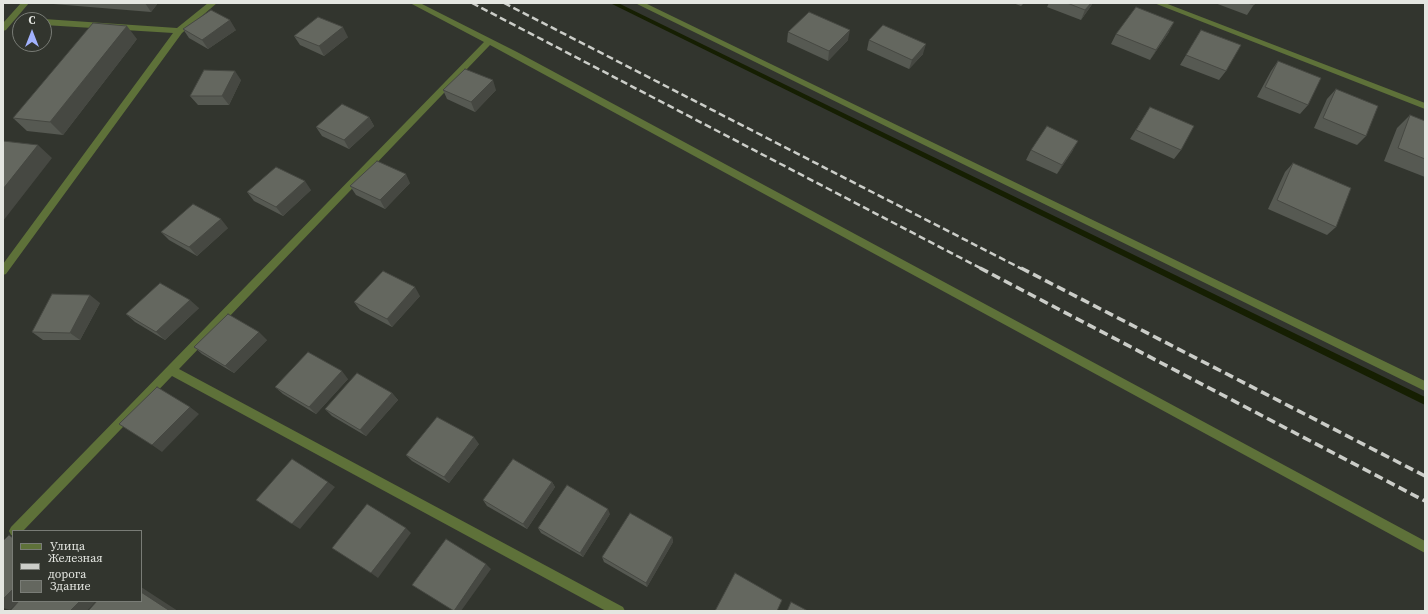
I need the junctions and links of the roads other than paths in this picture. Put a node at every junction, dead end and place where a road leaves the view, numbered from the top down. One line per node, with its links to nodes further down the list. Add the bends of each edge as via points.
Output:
1 (25, 3): 6 (street)
2 (213, 3): 9 (street)
3 (414, 3): 10 (street)
4 (639, 3): 14 (street)
5 (1163, 4): 11 (street)
6 (10, 20): 8 (street)
7 (52, 23): 9 (street)
8 (3, 28)
9 (180, 31): 12 (street)
10 (489, 42): 13 (street); 16 (street)
11 (1425, 106)
12 (3, 271)
13 (171, 370): 15 (street); 17 (street)
14 (1425, 386)
15 (16, 530)
16 (1425, 547)
17 (619, 611)

